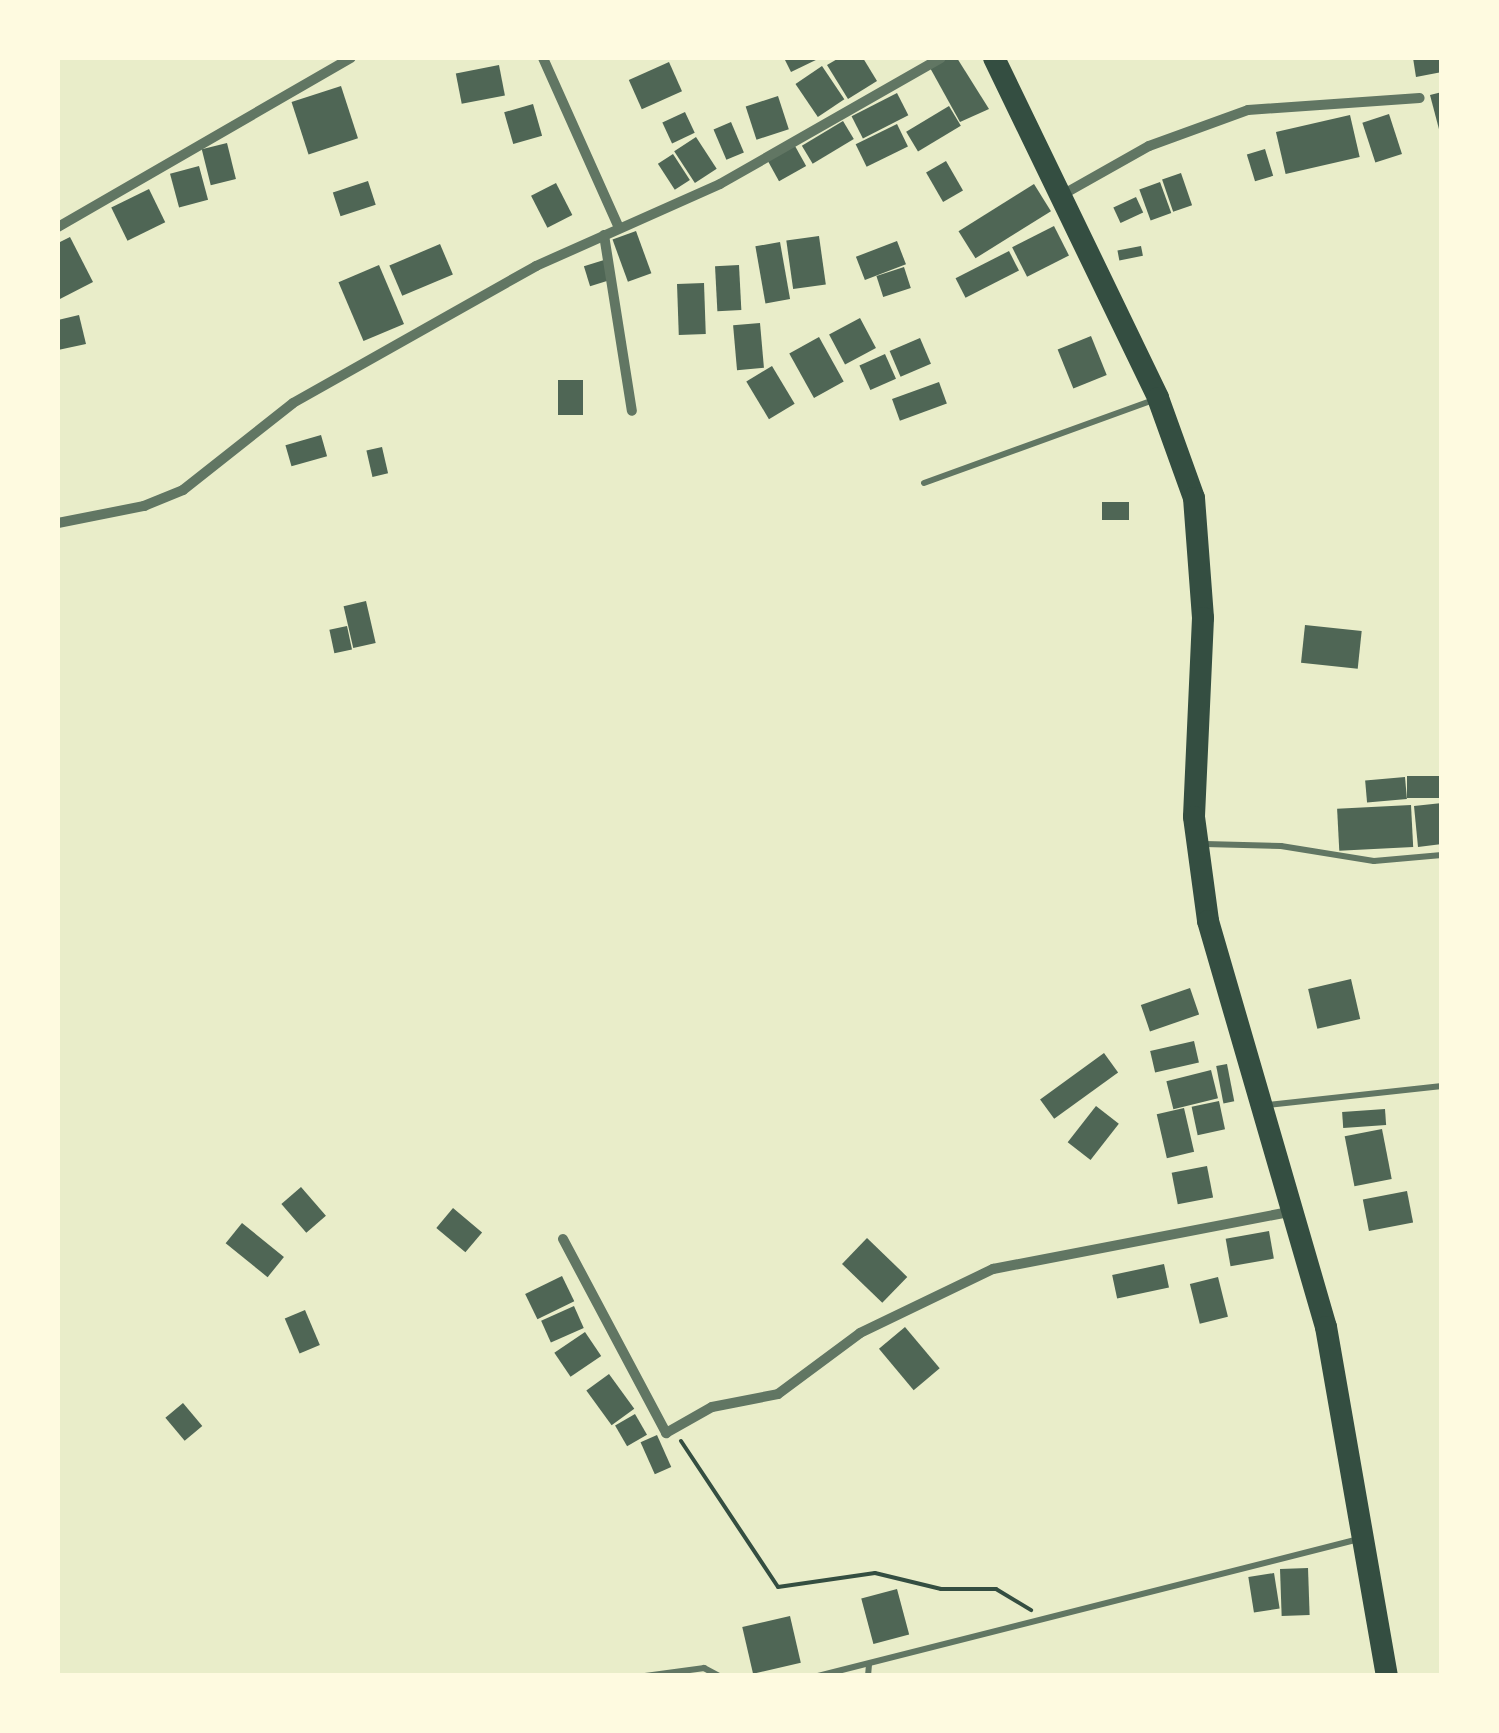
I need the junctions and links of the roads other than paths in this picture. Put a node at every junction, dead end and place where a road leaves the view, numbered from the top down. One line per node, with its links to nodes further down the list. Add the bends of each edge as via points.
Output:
1 (351, 58): 7 (street)
2 (542, 58): 8 (street)
3 (941, 58): 8 (street, via 720,184)
4 (994, 58): 6 (highway)
5 (1420, 98): 6 (street, via 1248,110 1148,146)
6 (1062, 195): 10 (highway)
7 (58, 227)
8 (619, 228): 9 (street)
9 (604, 235): 11 (street); 13 (street, via 293,404 184,490 144,506)
10 (1158, 398): 12 (lane); 14 (highway, via 1180,450 1200,530)
11 (632, 411)
12 (924, 483)
13 (58, 522)
14 (1198, 844): 15 (lane, via 1281,846 1374,861); 17 (highway, via 1208,921)
15 (1442, 855)
16 (1442, 1086): 17 (lane)
17 (1261, 1106): 18 (highway)
18 (1295, 1211): 19 (street, via 993,1269 860,1333 778,1394 712,1407 666,1433); 20 (highway, via 1326,1328)
19 (563, 1239)
20 (1365, 1538): 21 (lane); 26 (highway)
21 (870, 1665): 24 (lane); 25 (lane)
22 (645, 1676): 23 (lane, via 704,1668)
23 (719, 1676)
24 (818, 1676)
25 (868, 1676)
26 (1387, 1676)

